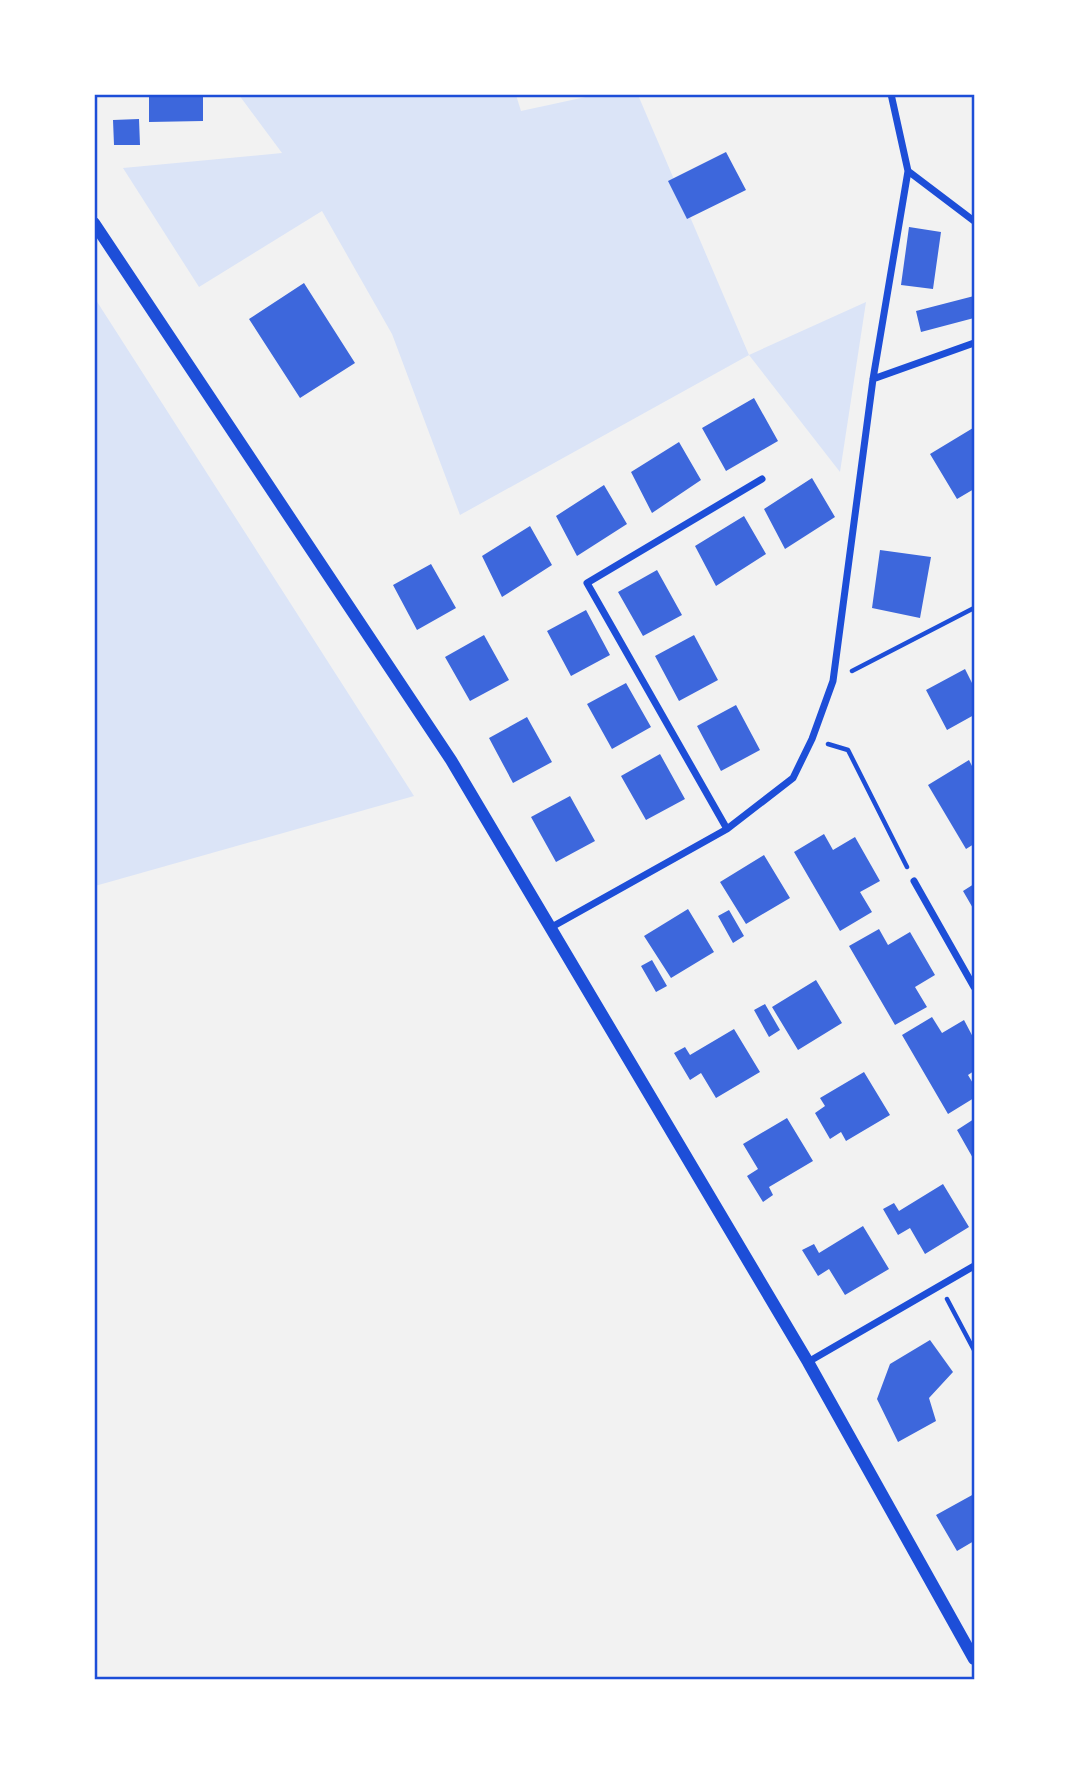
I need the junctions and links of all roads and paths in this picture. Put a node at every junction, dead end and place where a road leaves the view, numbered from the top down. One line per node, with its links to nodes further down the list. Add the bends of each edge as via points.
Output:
1 (891, 94): 2 (street)
2 (908, 172): 3 (street); 6 (street)
3 (975, 221)
4 (94, 223): 13 (street, via 451,760)
5 (975, 343): 6 (street)
6 (873, 379): 9 (street)
7 (762, 479): 11 (street, via 587,583)
8 (975, 608): 9 (path)
9 (833, 681): 10 (street)
10 (812, 739): 11 (street, via 793,778); 12 (path, via 848,750)
11 (726, 829): 13 (street)
12 (914, 881): 14 (street)
13 (550, 928): 18 (street)
14 (975, 987)
15 (975, 1266): 16 (street)
16 (940, 1286): 17 (path); 18 (street)
17 (975, 1350)
18 (808, 1362): 19 (street)
19 (975, 1659)

